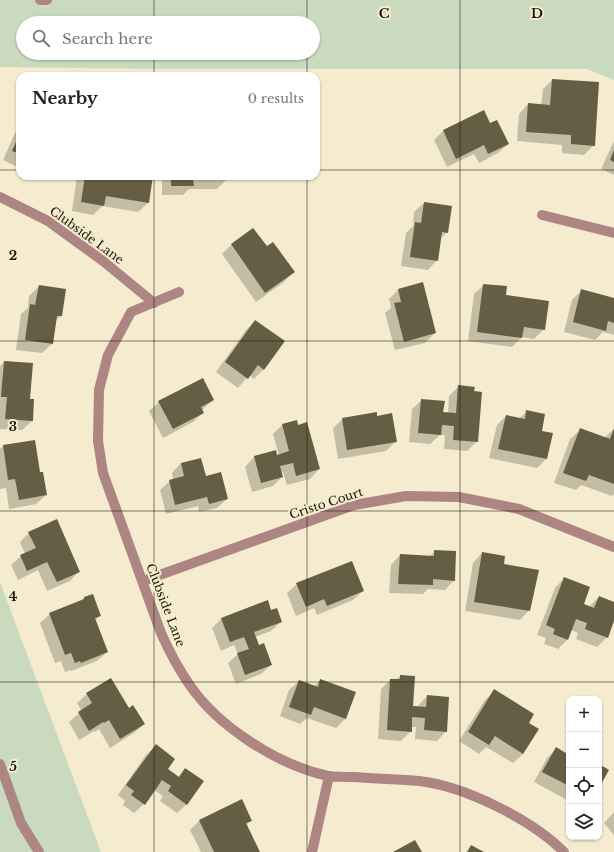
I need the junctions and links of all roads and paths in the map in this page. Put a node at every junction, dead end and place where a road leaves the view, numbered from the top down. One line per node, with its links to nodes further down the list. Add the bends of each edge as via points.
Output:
1 (40, 0): 2 (street)
2 (47, 0)
3 (0, 197): 7 (street, Clubside Lane, via 48,220)
4 (542, 215): 5 (street)
5 (614, 233)
6 (179, 292): 7 (street, Clubside Lane)
7 (154, 302): 9 (street, Clubside Lane, via 131,312 108,355 100,390 98,441 104,473)
8 (614, 546): 9 (street, Cristo Court, via 519,509 459,497 406,496 354,505)
9 (143, 581): 11 (street, Clubside Lane, via 161,634 171,654 190,685 208,706 238,734 266,751 299,767)
10 (0, 764): 12 (street, via 22,823)
11 (329, 776): 13 (street); 14 (street, Clubside Lane, via 421,781 448,787 494,804 533,827)
12 (39, 852)
13 (312, 852)
14 (564, 852)

